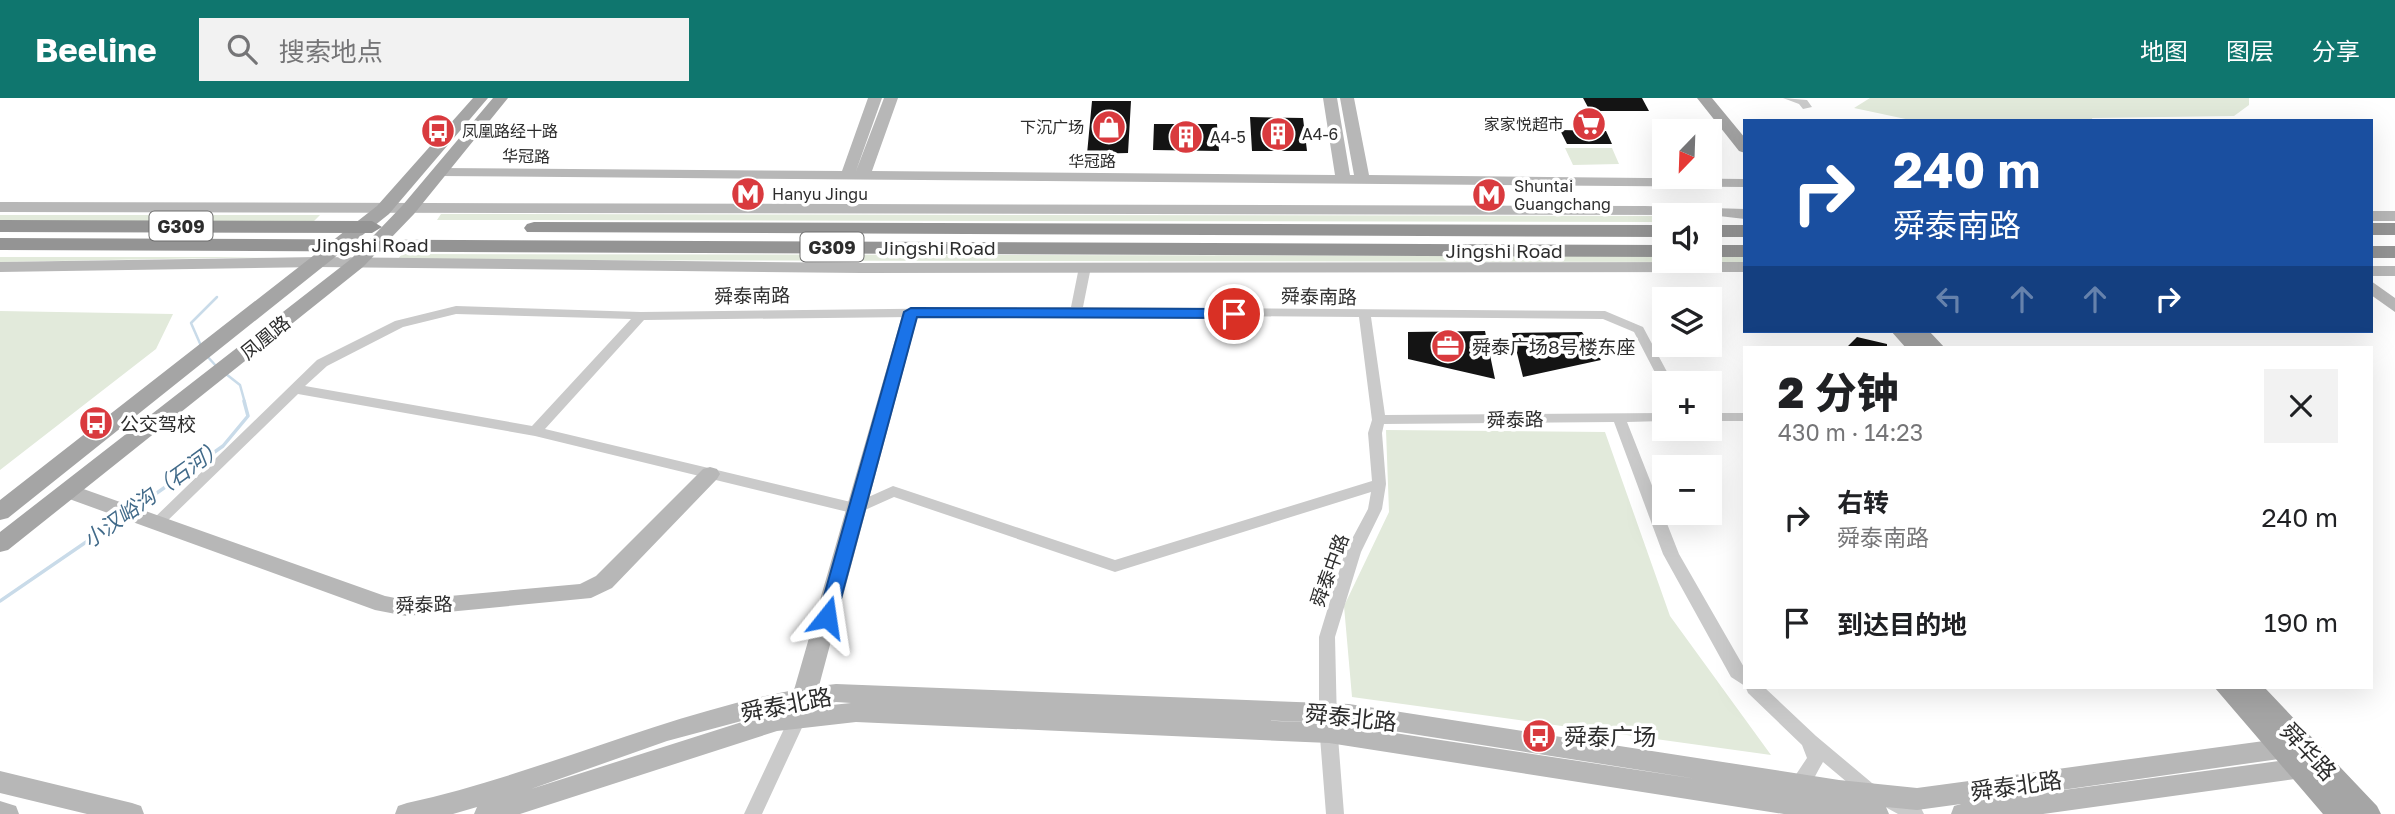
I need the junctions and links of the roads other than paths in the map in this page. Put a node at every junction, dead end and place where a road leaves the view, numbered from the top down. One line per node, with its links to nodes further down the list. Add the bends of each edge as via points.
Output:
1 (481, 98): 24 (main road, 凤凰路)
2 (501, 98): 13 (main road, 凤凰路)
3 (875, 98): 14 (main road)
4 (891, 98): 15 (main road)
5 (1330, 98): 16 (main road)
6 (1347, 98): 17 (main road)
7 (1704, 98): 12 (main road)
8 (1720, 98): 11 (main road)
9 (1788, 98): 10 (street)
10 (1807, 107)
11 (1743, 126)
12 (1743, 146)
13 (440, 172): 14 (main road, 华冠路); 20 (main road, 凤凰路)
14 (847, 177): 15 (main road, 华冠路)
15 (863, 177): 16 (main road, 华冠路)
16 (1343, 179): 17 (main road, 华冠路)
17 (1362, 179): 18 (main road, 华冠路)
18 (1743, 183)
19 (0, 207): 24 (main road, Jingshi Road)
20 (408, 210): 21 (main road, Jingshi Road); 24 (main road, 凤凰路)
21 (1743, 214)
22 (2373, 216): 23 (main road)
23 (2395, 216)
24 (387, 219): 26 (highway, G309); 29 (highway, Jingshi Road / G309); 34 (main road, 凤凰路)
25 (0, 226): 26 (highway, Jingshi Road / G309)
26 (363, 227): 32 (main road, 凤凰路)
27 (2373, 229): 28 (highway)
28 (2395, 229)
29 (1652, 230)
30 (1722, 231): 31 (highway)
31 (1743, 231)
32 (342, 243): 33 (highway, Jingshi Road / G309); 34 (highway, Jingshi Road / G309); 40 (main road, 凤凰路)
33 (0, 244)
34 (376, 244): 35 (highway, Jingshi Road / G309); 41 (main road, 凤凰路)
35 (1652, 251)
36 (1722, 251): 37 (highway)
37 (1743, 251)
38 (2373, 252): 39 (highway)
39 (2395, 252)
40 (318, 262): 41 (main road, Jingshi Road); 42 (main road, Jingshi Road); 69 (main road, 凤凰路)
41 (358, 263): 43 (main road, Jingshi Road); 67 (main road, 凤凰路)
42 (0, 267)
43 (1085, 267): 44 (main road, Jingshi Road); 49 (street)
44 (1743, 267)
45 (2373, 271): 46 (main road)
46 (2395, 271)
47 (2373, 288): 48 (main road)
48 (2394, 304)
49 (1076, 311): 50 (street, 舜泰南路); 52 (street, 舜泰南路)
50 (911, 312): 51 (street, 舜泰南路); 68 (main road)
51 (641, 316): 58 (street, 舜泰南路, via 456,310 399,324 360,341 322,363); 64 (street)
52 (1365, 316): 57 (street, 舜泰南路, via 1605,315 1639,330); 63 (street, 舜泰中路)
53 (1902, 333): 55 (main road)
54 (1921, 333): 56 (main road)
55 (1914, 346)
56 (1933, 346)
57 (1661, 371)
58 (296, 388): 64 (street); 70 (street, 舜泰南路)
59 (1652, 417): 62 (street, 舜泰路)
60 (1722, 417): 61 (street)
61 (1743, 417)
62 (1619, 418): 63 (street, 舜泰路); 72 (street, via 1671,554)
63 (1377, 427): 66 (street, 舜泰中路)
64 (535, 431): 65 (street)
65 (710, 474): 68 (street); 70 (main road, 舜泰路, via 604,582 583,592 406,608 383,604)
66 (1379, 484): 68 (street, via 1115,566 893,491); 77 (street, 舜泰中路, via 1375,509 1353,552 1326,637)
67 (68, 491): 70 (main road, 舜泰路); 71 (main road, 凤凰路)
68 (856, 509): 76 (main road)
69 (0, 512)
70 (156, 523)
71 (0, 544)
72 (1743, 677)
73 (1755, 689): 78 (street)
74 (2228, 689): 79 (main road, 舜华路)
75 (2251, 689): 79 (main road, 舜华路)
76 (801, 708): 77 (main road); 88 (main road, 舜泰北路, via 771,702 615,748 490,793); 89 (main road, via 777,721); 90 (street)
77 (1328, 723): 81 (main road, 舜泰北路); 84 (main road); 91 (street, 舜泰中路)
78 (1810, 741): 81 (street, via 1816,759 1800,784); 83 (street)
79 (2302, 757): 82 (main road); 94 (main road, 舜华路); 95 (main road, 舜华路)
80 (0, 782): 87 (main road)
81 (1794, 784): 84 (main road, 舜泰北路)
82 (2020, 802): 83 (main road, 舜泰北路, via 1916,799); 93 (main road)
83 (1877, 804): 84 (main road, 舜泰北路); 92 (street)
84 (1841, 805)
85 (0, 812): 86 (main road)
86 (7, 814)
87 (132, 814)
88 (407, 814)
89 (486, 814)
90 (753, 814)
91 (1335, 814)
92 (1915, 814)
93 (1963, 814)
94 (2340, 814)
95 (2367, 814)

